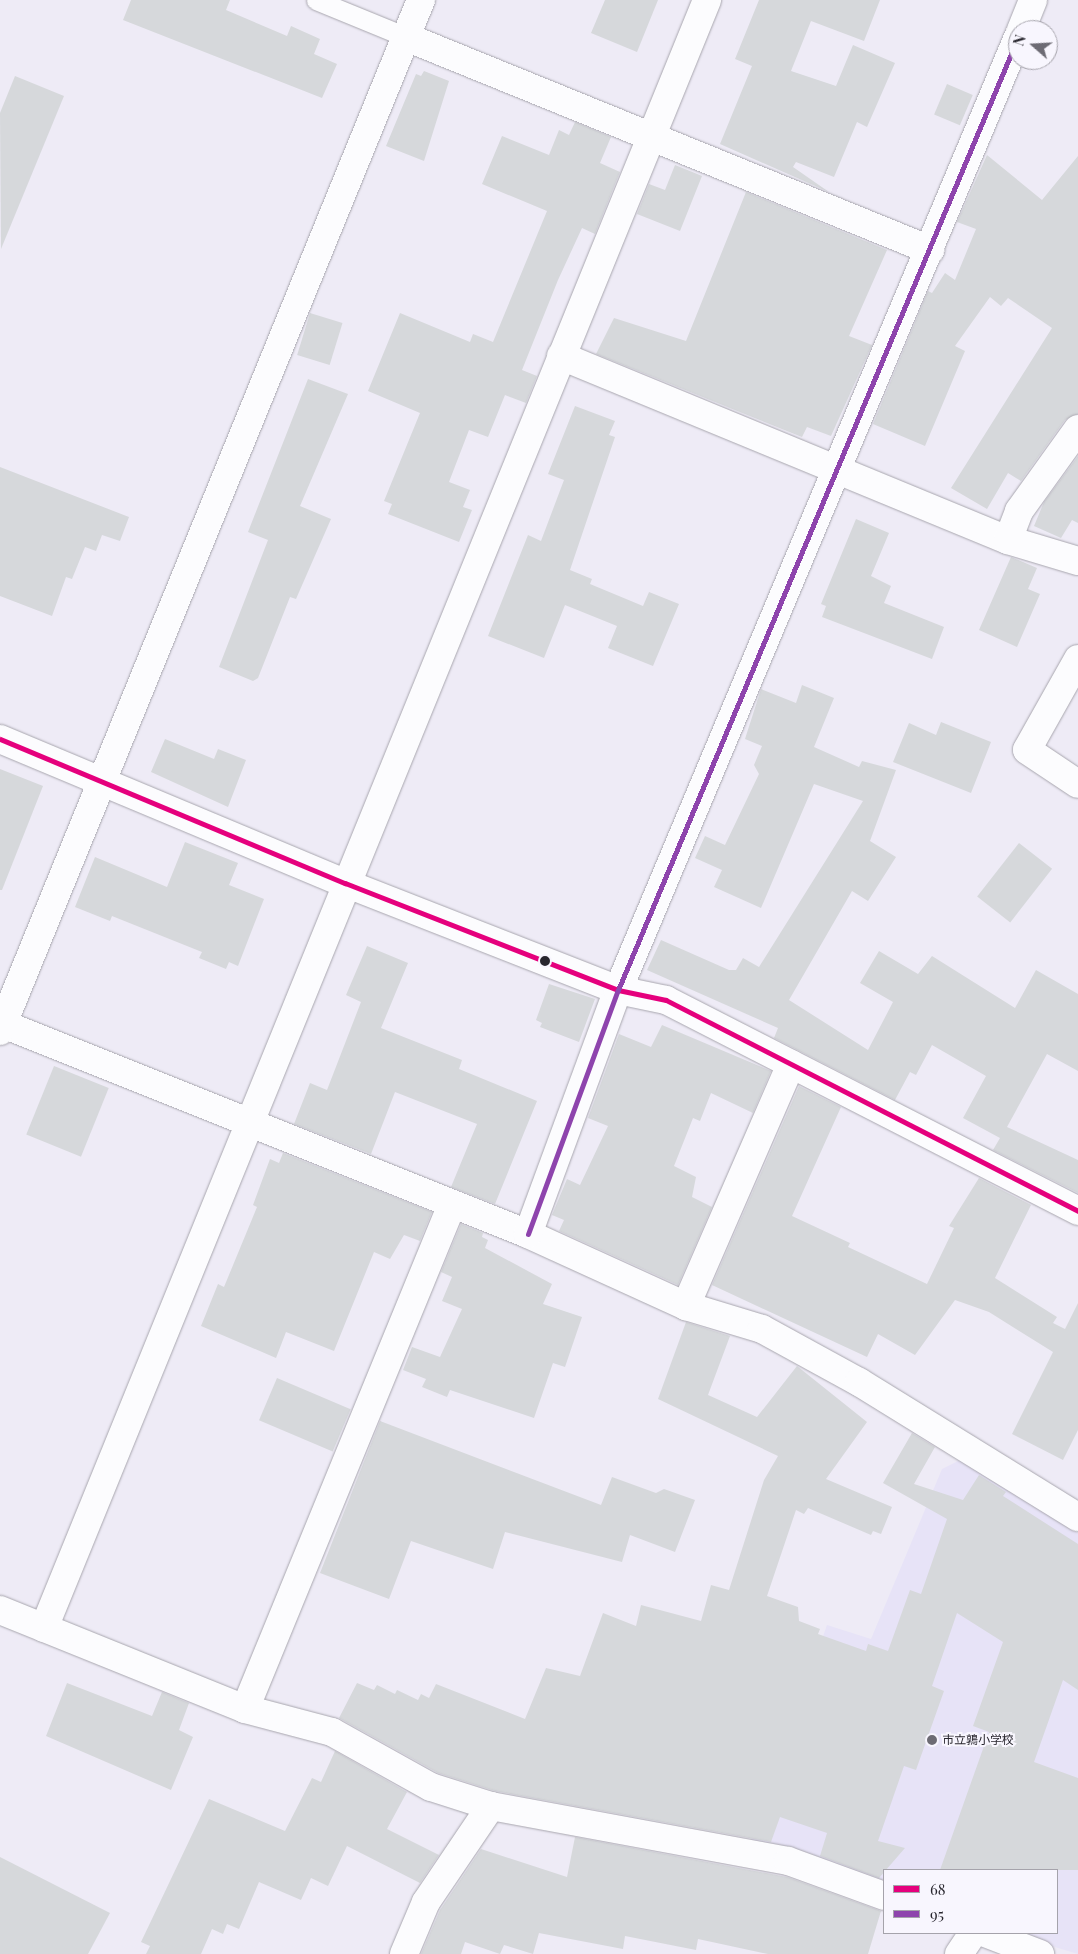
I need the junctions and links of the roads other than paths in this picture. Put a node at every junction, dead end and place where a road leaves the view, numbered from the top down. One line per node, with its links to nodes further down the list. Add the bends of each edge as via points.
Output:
1 (316, 0): 6 (lane)
2 (421, 0): 6 (street)
3 (707, 0): 8 (street)
4 (1033, 0): 5 (street)
5 (1025, 20)
6 (406, 37): 8 (street); 17 (street)
7 (1008, 61): 9 (street)
8 (652, 137): 9 (street); 10 (street)
9 (930, 250): 12 (street)
10 (561, 356): 12 (street); 19 (street)
11 (1078, 429): 13 (street, via 1018,510)
12 (840, 470): 13 (street); 20 (street)
13 (1008, 540): 14 (street)
14 (1078, 561)
15 (1078, 659): 18 (street, via 1027,750)
16 (0, 738): 17 (street)
17 (101, 778): 19 (street); 21 (street)
18 (1078, 784)
19 (345, 882): 20 (street); 23 (street)
20 (618, 990): 22 (street, via 666,1000); 26 (street)
21 (1, 1028): 23 (street)
22 (790, 1064): 25 (street); 27 (street)
23 (248, 1122): 24 (street); 30 (street)
24 (450, 1206): 26 (street); 31 (street)
25 (1078, 1211)
26 (528, 1234): 27 (street)
27 (686, 1306): 28 (street, via 762,1329 859,1382)
28 (1078, 1517)
29 (0, 1610): 30 (street)
30 (44, 1628): 31 (street)
31 (245, 1709): 32 (street, via 332,1732 431,1787)
32 (491, 1806): 33 (street, via 788,1861); 36 (street, via 426,1902)
33 (883, 1896)
34 (972, 1934): 37 (street)
35 (988, 1934): 38 (street)
36 (404, 1954)
37 (959, 1954)
38 (1040, 1954)

